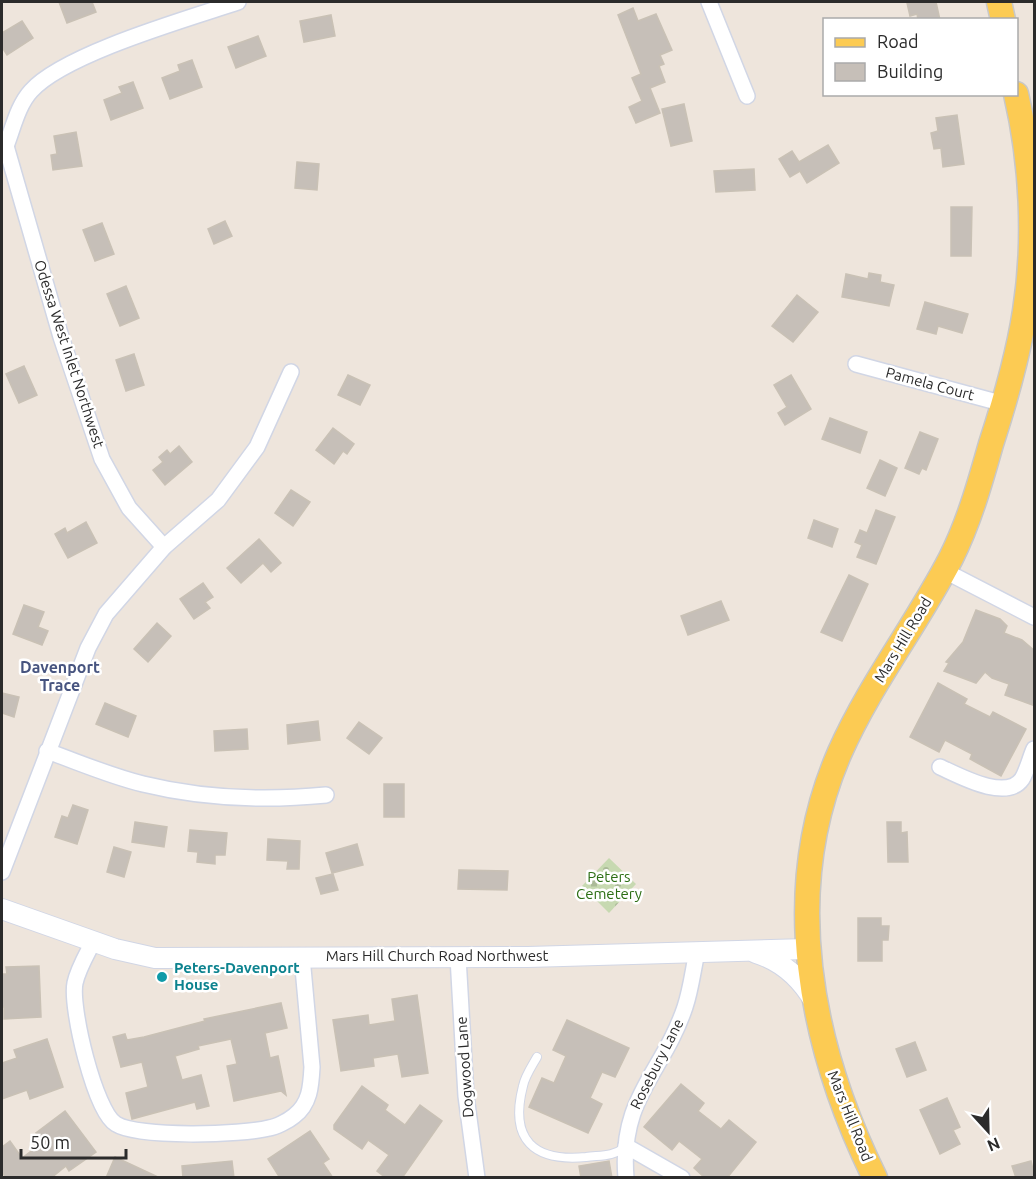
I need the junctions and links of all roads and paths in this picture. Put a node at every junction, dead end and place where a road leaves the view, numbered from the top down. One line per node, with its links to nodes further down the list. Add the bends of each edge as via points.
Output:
1 (238, 2): 7 (street, via 97,53 46,77 29,93)
2 (709, 2): 5 (street)
3 (999, 2): 4 (main road)
4 (1003, 18)
5 (747, 96)
6 (1016, 96): 10 (main road, Mars Hill Road, via 1028,168 1028,289)
7 (4, 146): 11 (street, Odessa West Inlet Northwest, via 102,459 129,508)
8 (856, 364): 10 (street, Pamela Court)
9 (291, 372): 11 (street, via 256,447 218,500)
10 (1004, 404): 12 (main road, Mars Hill Road, via 970,515)
11 (164, 547): 15 (street, via 106,614 88,648)
12 (943, 570): 13 (street); 21 (main road, Mars Hill Road, via 865,703 829,780 810,856)
13 (1035, 617)
14 (1035, 749): 16 (street, via 1021,780 1014,786 977,784)
15 (47, 751): 17 (street, via 141,784 207,797 277,800); 18 (street)
16 (940, 767)
17 (326, 795)
18 (2, 872)
19 (2, 909): 20 (street, Mars Hill Church Road Northwest)
20 (93, 942): 24 (street, Mars Hill Church Road Northwest, via 155,958); 24 (street, via 74,984 77,1016 91,1079 104,1114 115,1124 135,1132 176,1134 270,1128 293,1117 305,1104 311,1086)
21 (807, 949): 22 (street, Mars Hill Church Road Northwest); 26 (main road, Mars Hill Road)
22 (747, 951): 23 (street, Mars Hill Church Road Northwest); 26 (street, via 773,958 801,981)
23 (697, 952): 25 (street, Mars Hill Church Road Northwest); 28 (street, Rosebury Lane, via 685,1007 633,1108)
24 (302, 957): 25 (street, Mars Hill Church Road Northwest)
25 (458, 957): 29 (street, Dogwood Lane, via 466,1096)
26 (814, 1000): 32 (main road, Mars Hill Road, via 833,1079)
27 (537, 1057): 28 (lane, via 523,1086 520,1119 528,1144 542,1155 566,1159 616,1154)
28 (626, 1146): 30 (street, Rosebury Lane); 31 (street)
29 (477, 1178)
30 (626, 1178)
31 (682, 1178)
32 (875, 1178)

